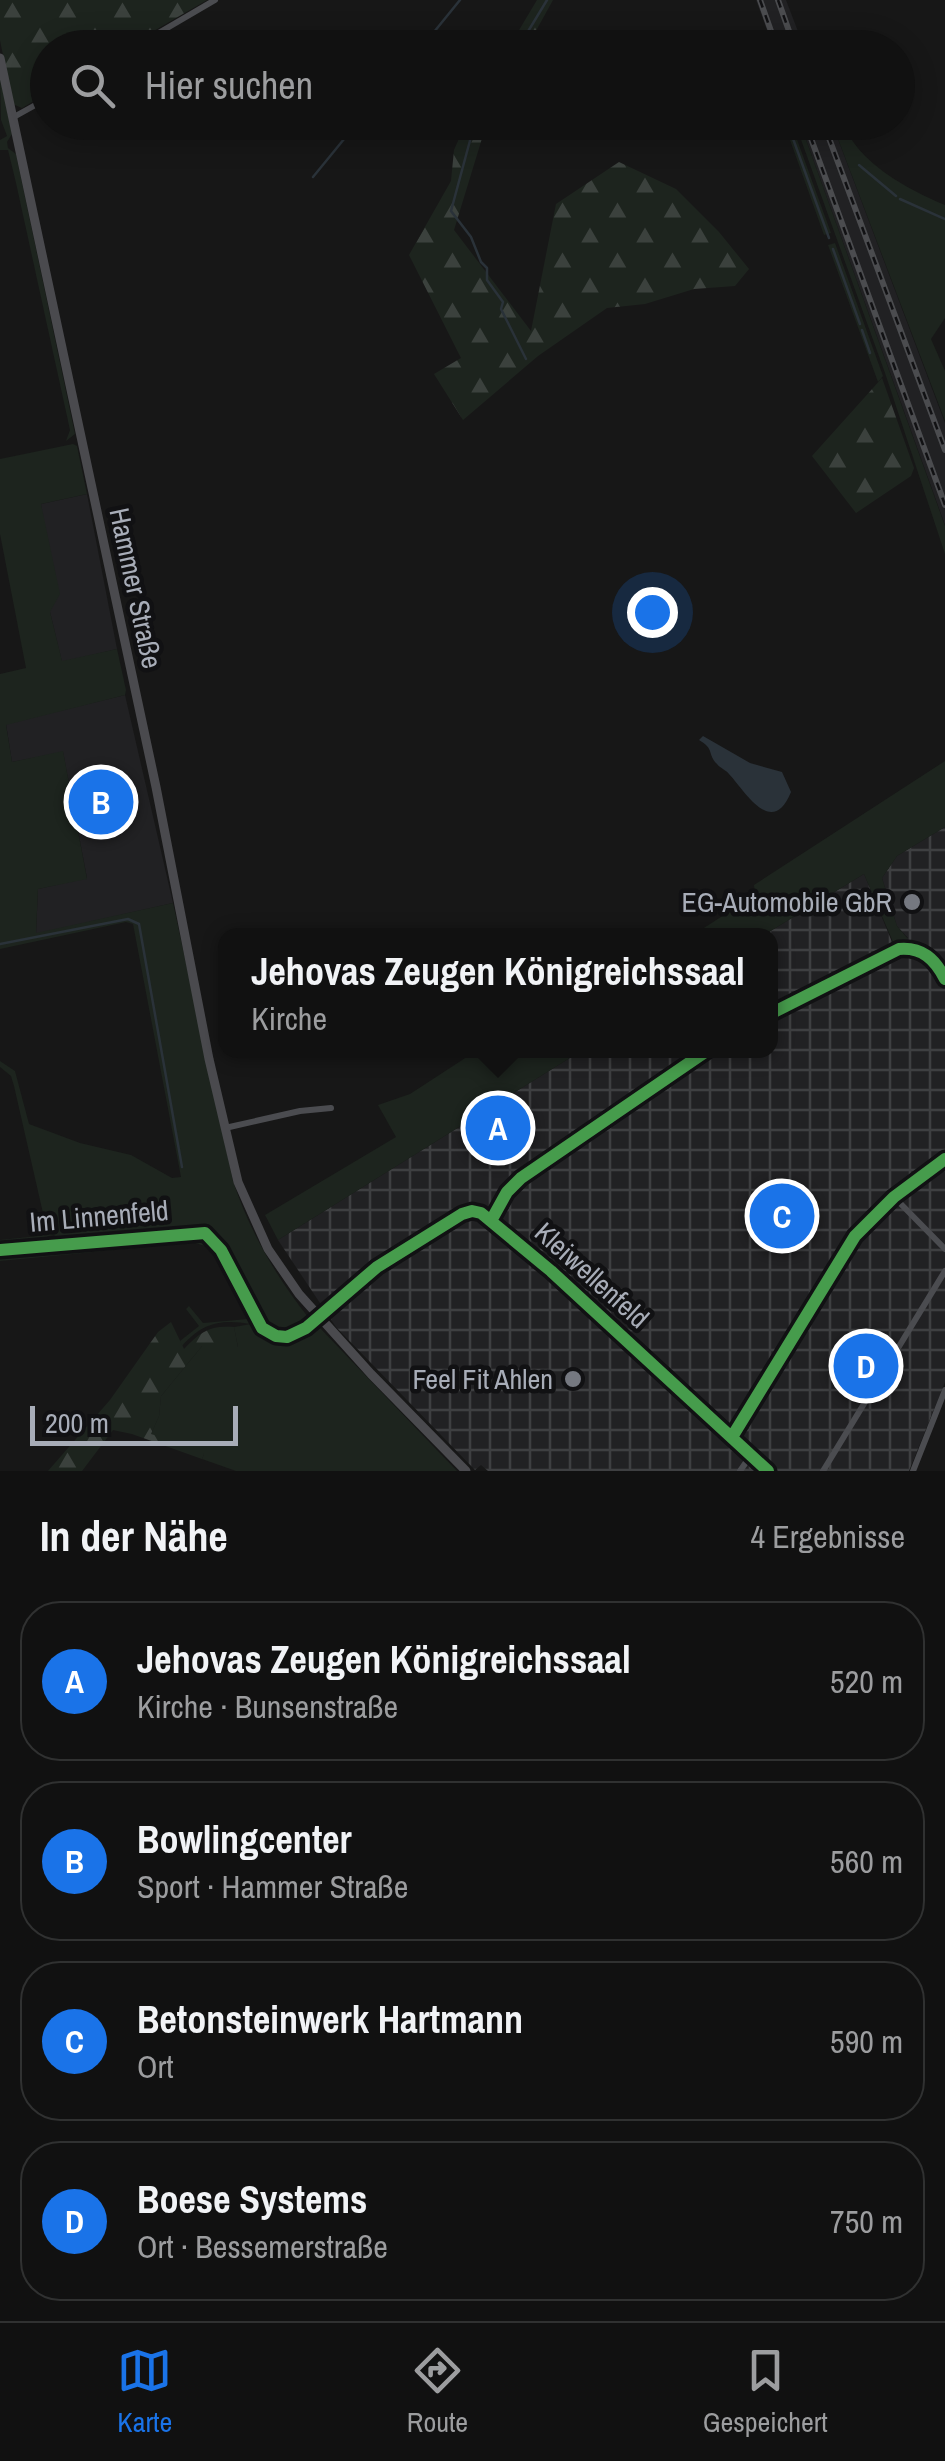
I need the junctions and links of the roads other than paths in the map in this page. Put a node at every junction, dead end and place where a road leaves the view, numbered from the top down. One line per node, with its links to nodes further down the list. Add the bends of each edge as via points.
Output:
1 (215, 0): 2 (street)
2 (164, 30)
3 (0, 58): 5 (main road, Hammer Straße)
4 (30, 108): 5 (street)
5 (12, 118): 10 (main road, Hammer Straße)
6 (945, 979): 7 (street, via 926,954 899,949)
7 (778, 1010)
8 (696, 1058): 13 (street, via 521,1178)
9 (331, 1108): 10 (street)
10 (224, 1128): 17 (main road, Hammer Straße, via 254,1222)
11 (945, 1159): 12 (street)
12 (894, 1197): 14 (street); 19 (street, via 855,1236)
13 (492, 1219): 17 (street, via 462,1214 377,1266); 19 (street, Kleiwellenfeld)
14 (945, 1249)
15 (0, 1250): 17 (street, Im Linnenfeld, via 200,1231 215,1240 266,1331 287,1337)
16 (945, 1271): 24 (street)
17 (318, 1317): 21 (main road, Hammer Straße)
18 (945, 1390): 25 (street)
19 (732, 1437): 20 (street, Kleiwellenfeld)
20 (751, 1455): 22 (street); 23 (street, Kleiwellenfeld)
21 (466, 1471)
22 (740, 1471)
23 (768, 1471)
24 (823, 1471)
25 (913, 1471)

